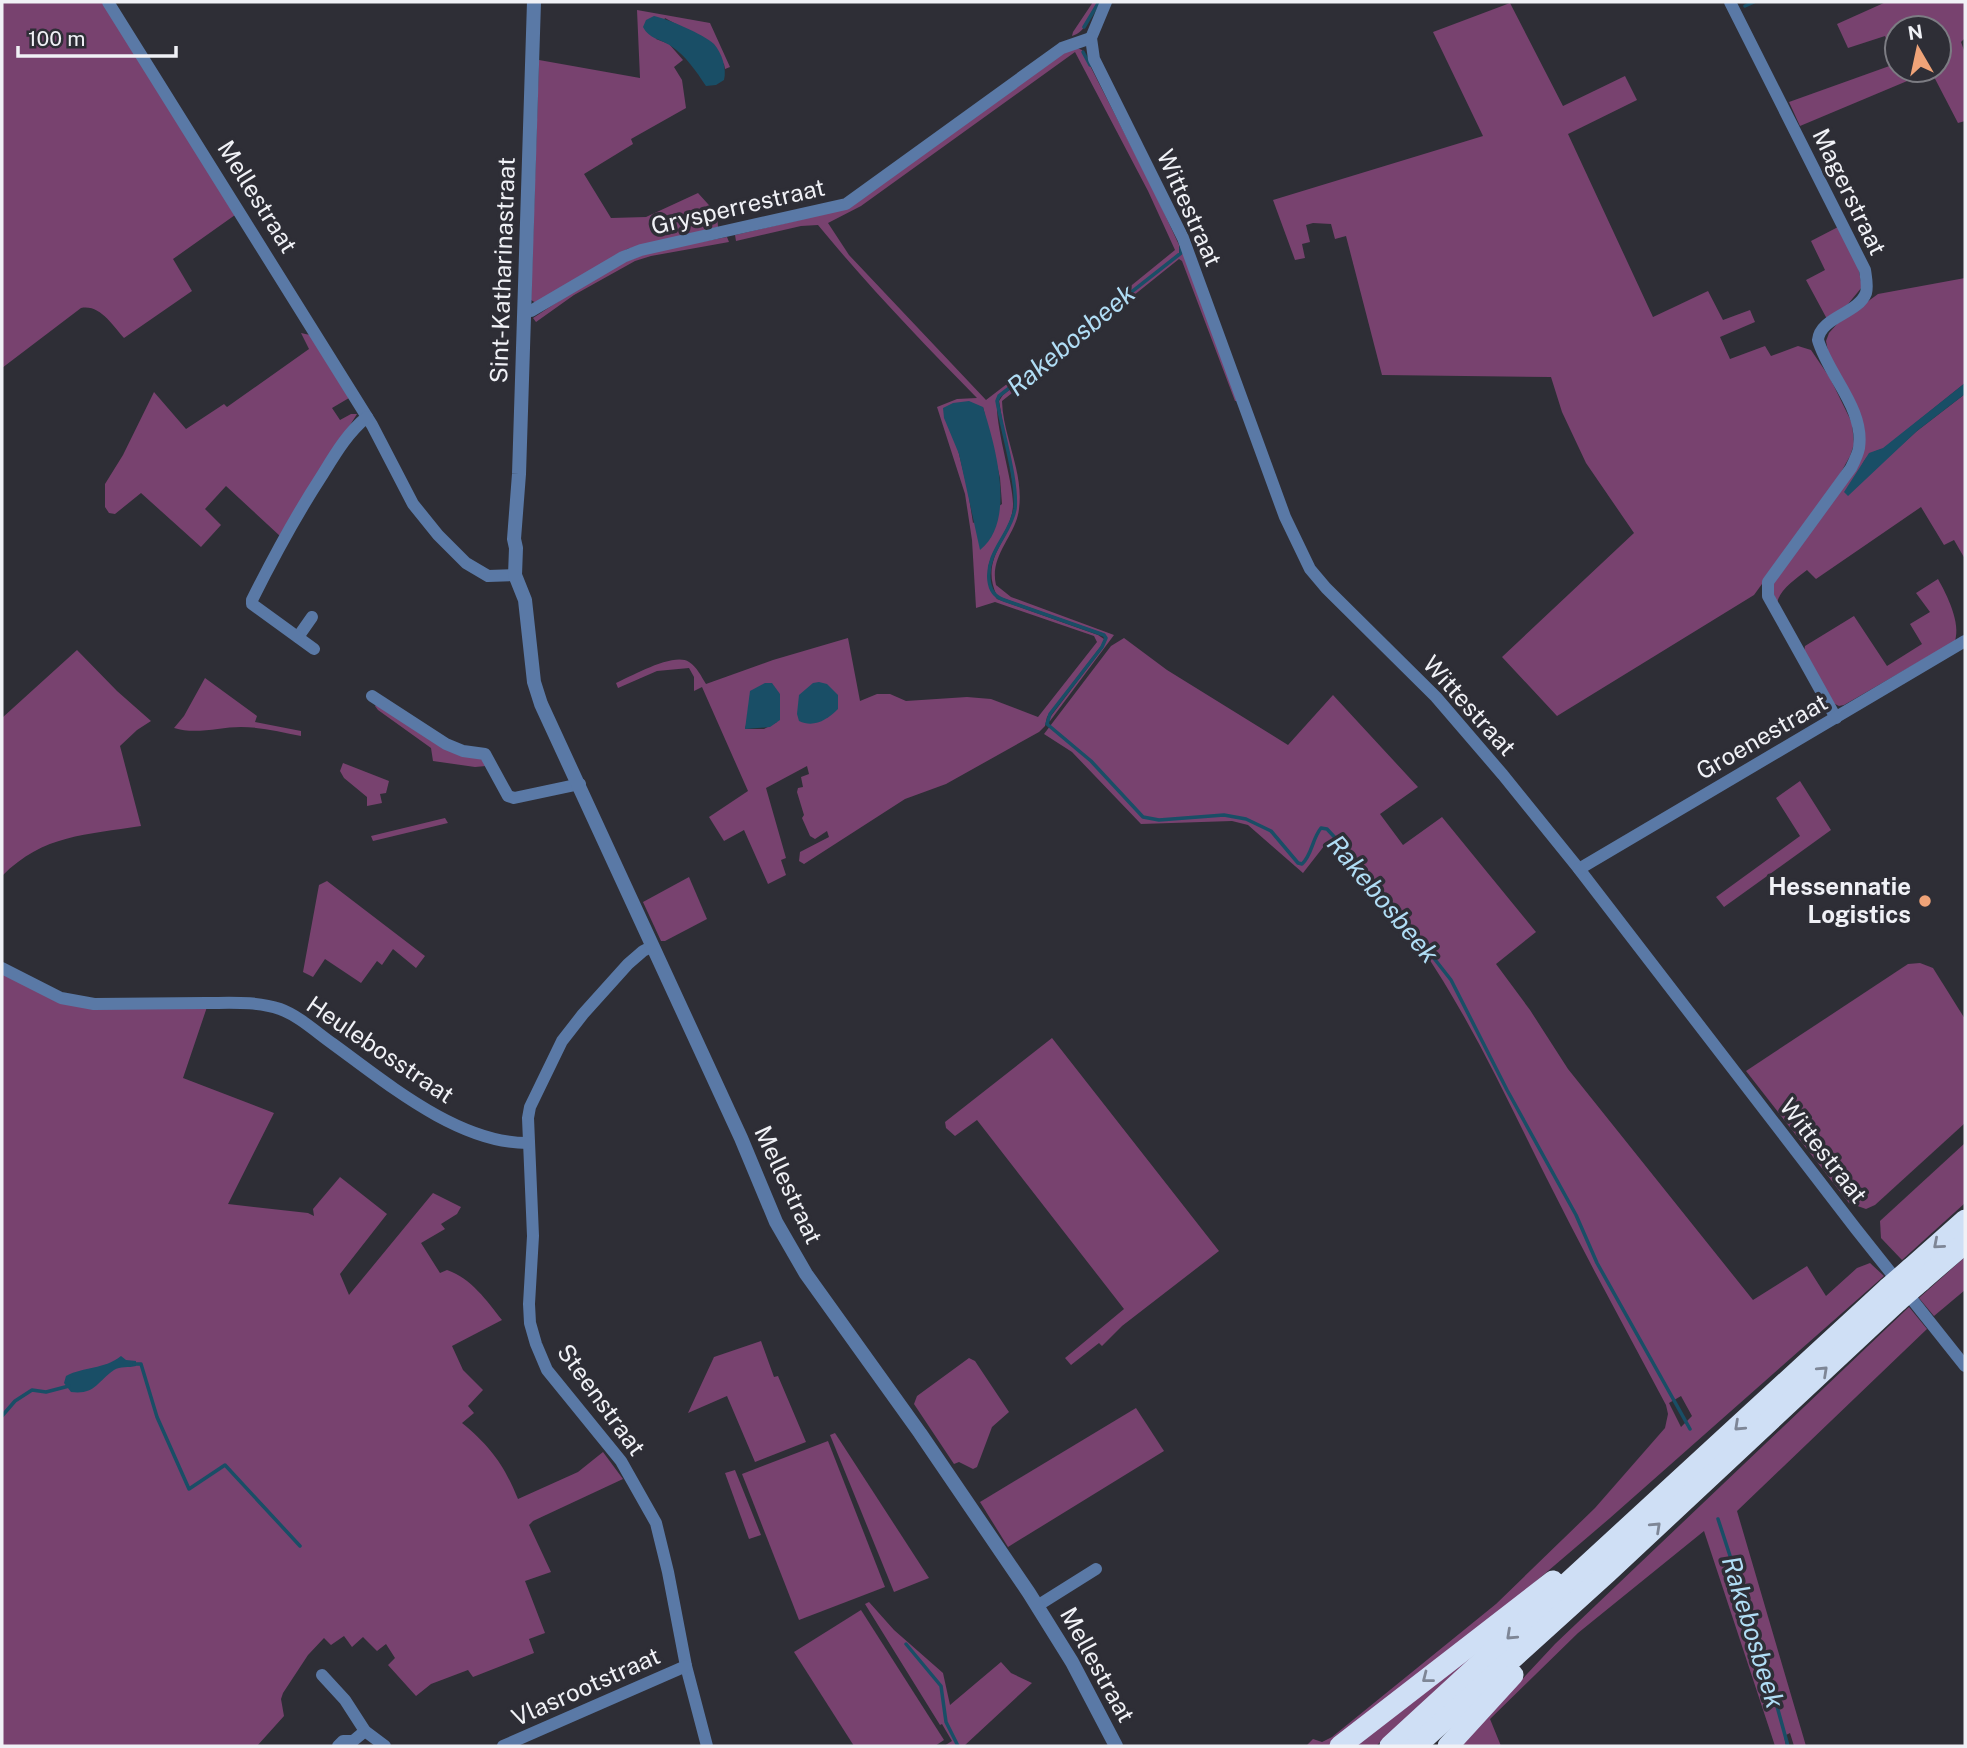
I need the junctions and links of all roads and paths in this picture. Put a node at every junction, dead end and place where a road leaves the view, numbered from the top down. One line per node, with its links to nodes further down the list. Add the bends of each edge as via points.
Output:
1 (108, 2): 7 (street, Mellestraat)
2 (534, 2): 6 (street, Sint-Katharinastraat)
3 (1106, 2): 5 (street)
4 (1730, 2): 14 (street, Magerstraat, via 1865,270 1866,292 1860,301 1822,329 1818,340 1852,408 1859,448 1851,468 1768,582 1768,596)
5 (1091, 38): 6 (street, Grysperrestraat, via 1062,48 846,204 642,250); 16 (street, Wittestraat, via 1094,59 1183,238 1260,452 1310,569 1436,697)
6 (524, 311): 8 (street, Sint-Katharinastraat)
7 (367, 417): 8 (street, Mellestraat, via 413,504 438,536 466,563 488,576); 10 (street, via 336,453 299,511 252,600)
8 (510, 576): 15 (street, Mellestraat, via 527,627 541,704)
9 (312, 617): 10 (street)
10 (298, 638): 12 (street)
11 (1965, 641): 14 (street, Groenestraat)
12 (314, 649)
13 (372, 696): 15 (street, via 446,744 485,754 508,796)
14 (1836, 718): 16 (street, Groenestraat)
15 (580, 784): 17 (street, Mellestraat)
16 (1579, 869): 23 (street, Wittestraat)
17 (653, 946): 19 (street, Steenstraat, via 628,964 562,1041 530,1107); 26 (street, Mellestraat, via 776,1222 806,1274)
18 (2, 968): 19 (street, Heulebosstraat, via 72,1002 228,1003 279,1009 439,1117 489,1139)
19 (530, 1143): 27 (street, Steenstraat, via 533,1236 529,1304 536,1344 547,1370 621,1461 656,1522)
20 (1965, 1220): 22 (highway, one-way to 22)
21 (1965, 1243): 22 (highway)
22 (1916, 1275): 24 (highway, bridge)
23 (1965, 1366)
24 (1602, 1565): 36 (highway, one-way to 36, via 1550,1582); 37 (highway, one-way to 37); 38 (highway); 39 (highway, via 1584,1604)
25 (1096, 1569): 26 (street, Mellestraat)
26 (1037, 1606): 35 (street, Mellestraat)
27 (686, 1666): 33 (street, Vlasrootstraat); 34 (street, Steenstraat)
28 (322, 1675): 29 (street)
29 (365, 1731): 30 (street); 32 (street)
30 (356, 1744): 31 (street, via 343,1741)
31 (338, 1746)
32 (385, 1746)
33 (503, 1746)
34 (707, 1746)
35 (1116, 1746)
36 (1340, 1746)
37 (1390, 1746)
38 (1416, 1746)
39 (1448, 1746)

